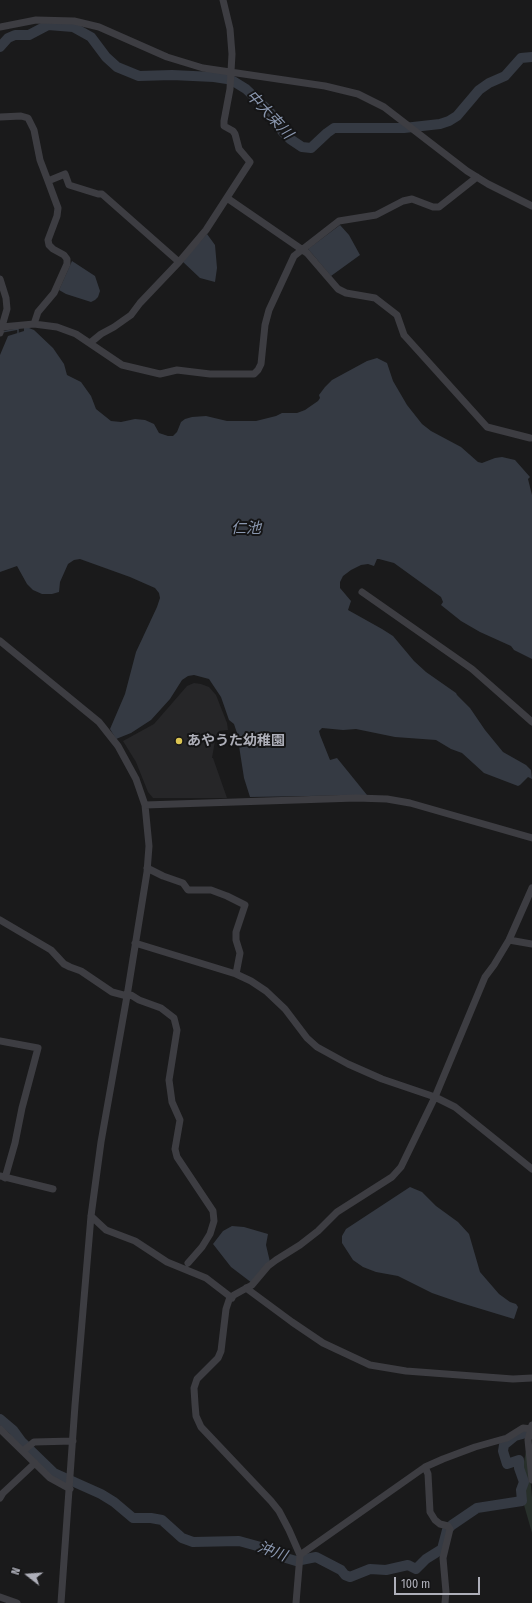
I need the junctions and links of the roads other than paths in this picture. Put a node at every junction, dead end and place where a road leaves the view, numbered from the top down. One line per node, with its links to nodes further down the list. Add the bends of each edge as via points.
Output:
1 (223, 0): 3 (street, via 230,29)
2 (0, 27): 3 (street, via 36,20 80,22 167,57)
3 (231, 77): 5 (street, via 325,86 350,91 380,105); 7 (street, via 224,126 233,131 239,149 250,162)
4 (0, 117): 6 (street, via 28,118 34,130 40,160)
5 (477, 177): 8 (street); 9 (street, via 439,206 432,207 412,199 403,201 376,215 339,222)
6 (48, 181): 10 (street, via 64,174 69,185 102,194); 12 (street, via 58,208 48,240 49,245 64,255 68,264 54,293 38,312)
7 (227, 198): 9 (street); 10 (street, via 206,230)
8 (532, 206)
9 (302, 250): 14 (street, via 294,256 269,310 261,364 254,374 210,374 177,370 160,374 122,365); 15 (street, via 338,289 375,298 397,314 404,335 487,427)
10 (179, 262): 14 (street, via 131,315)
11 (0, 279): 13 (street, via 7,309)
12 (34, 324): 13 (street); 14 (street, via 69,331)
13 (1, 330)
14 (90, 343)
15 (531, 439)
16 (362, 592): 18 (street, via 472,669)
17 (0, 641): 19 (street, via 99,722 128,762)
18 (532, 722)
19 (145, 805): 20 (street, via 387,799 410,803); 21 (street, via 150,846)
20 (532, 838)
21 (148, 868): 25 (street); 27 (street, via 183,884 188,890 211,890 245,905 236,932 240,952)
22 (532, 888): 24 (street)
23 (0, 920): 28 (street, via 51,950 70,968 81,971 112,992)
24 (509, 940): 26 (street); 30 (street, via 486,977)
25 (135, 943): 27 (street); 28 (street)
26 (532, 944)
27 (236, 974): 30 (street, via 266,991 317,1047 382,1079)
28 (128, 996): 34 (street, via 101,1142); 35 (street, via 161,1008 175,1021 177,1030 169,1080 172,1102 180,1120 175,1149 213,1211 214,1220 210,1234)
29 (0, 1041): 32 (street, via 38,1048 15,1143)
30 (435, 1097): 31 (street, via 455,1107); 36 (street, via 404,1162 392,1177 337,1212 318,1231 268,1266 252,1285)
31 (532, 1169)
32 (3, 1177): 33 (street)
33 (53, 1189)
34 (91, 1216): 37 (street, via 106,1230 135,1241 167,1262 206,1278); 41 (street)
35 (188, 1263)
36 (246, 1288): 37 (street); 38 (street, via 323,1343 370,1365 406,1371 513,1379)
37 (232, 1298): 48 (street, via 224,1317 221,1351 218,1358 197,1379 194,1388 196,1416 201,1427 279,1511)
38 (532, 1378)
39 (532, 1427): 44 (street, via 523,1428 507,1438 456,1454); 45 (street, via 528,1440)
40 (0, 1429): 42 (street)
41 (73, 1441): 42 (street, via 34,1442); 46 (street)
42 (24, 1450): 43 (street)
43 (35, 1463): 46 (street, via 55,1482); 47 (street)
44 (426, 1467): 48 (street); 53 (street, via 430,1512 434,1520 449,1528 443,1558)
45 (532, 1480)
46 (70, 1487): 51 (street)
47 (0, 1498)
48 (300, 1559): 52 (street)
49 (0, 1597): 50 (street)
50 (17, 1603)
51 (61, 1603)
52 (296, 1603)
53 (445, 1603)

